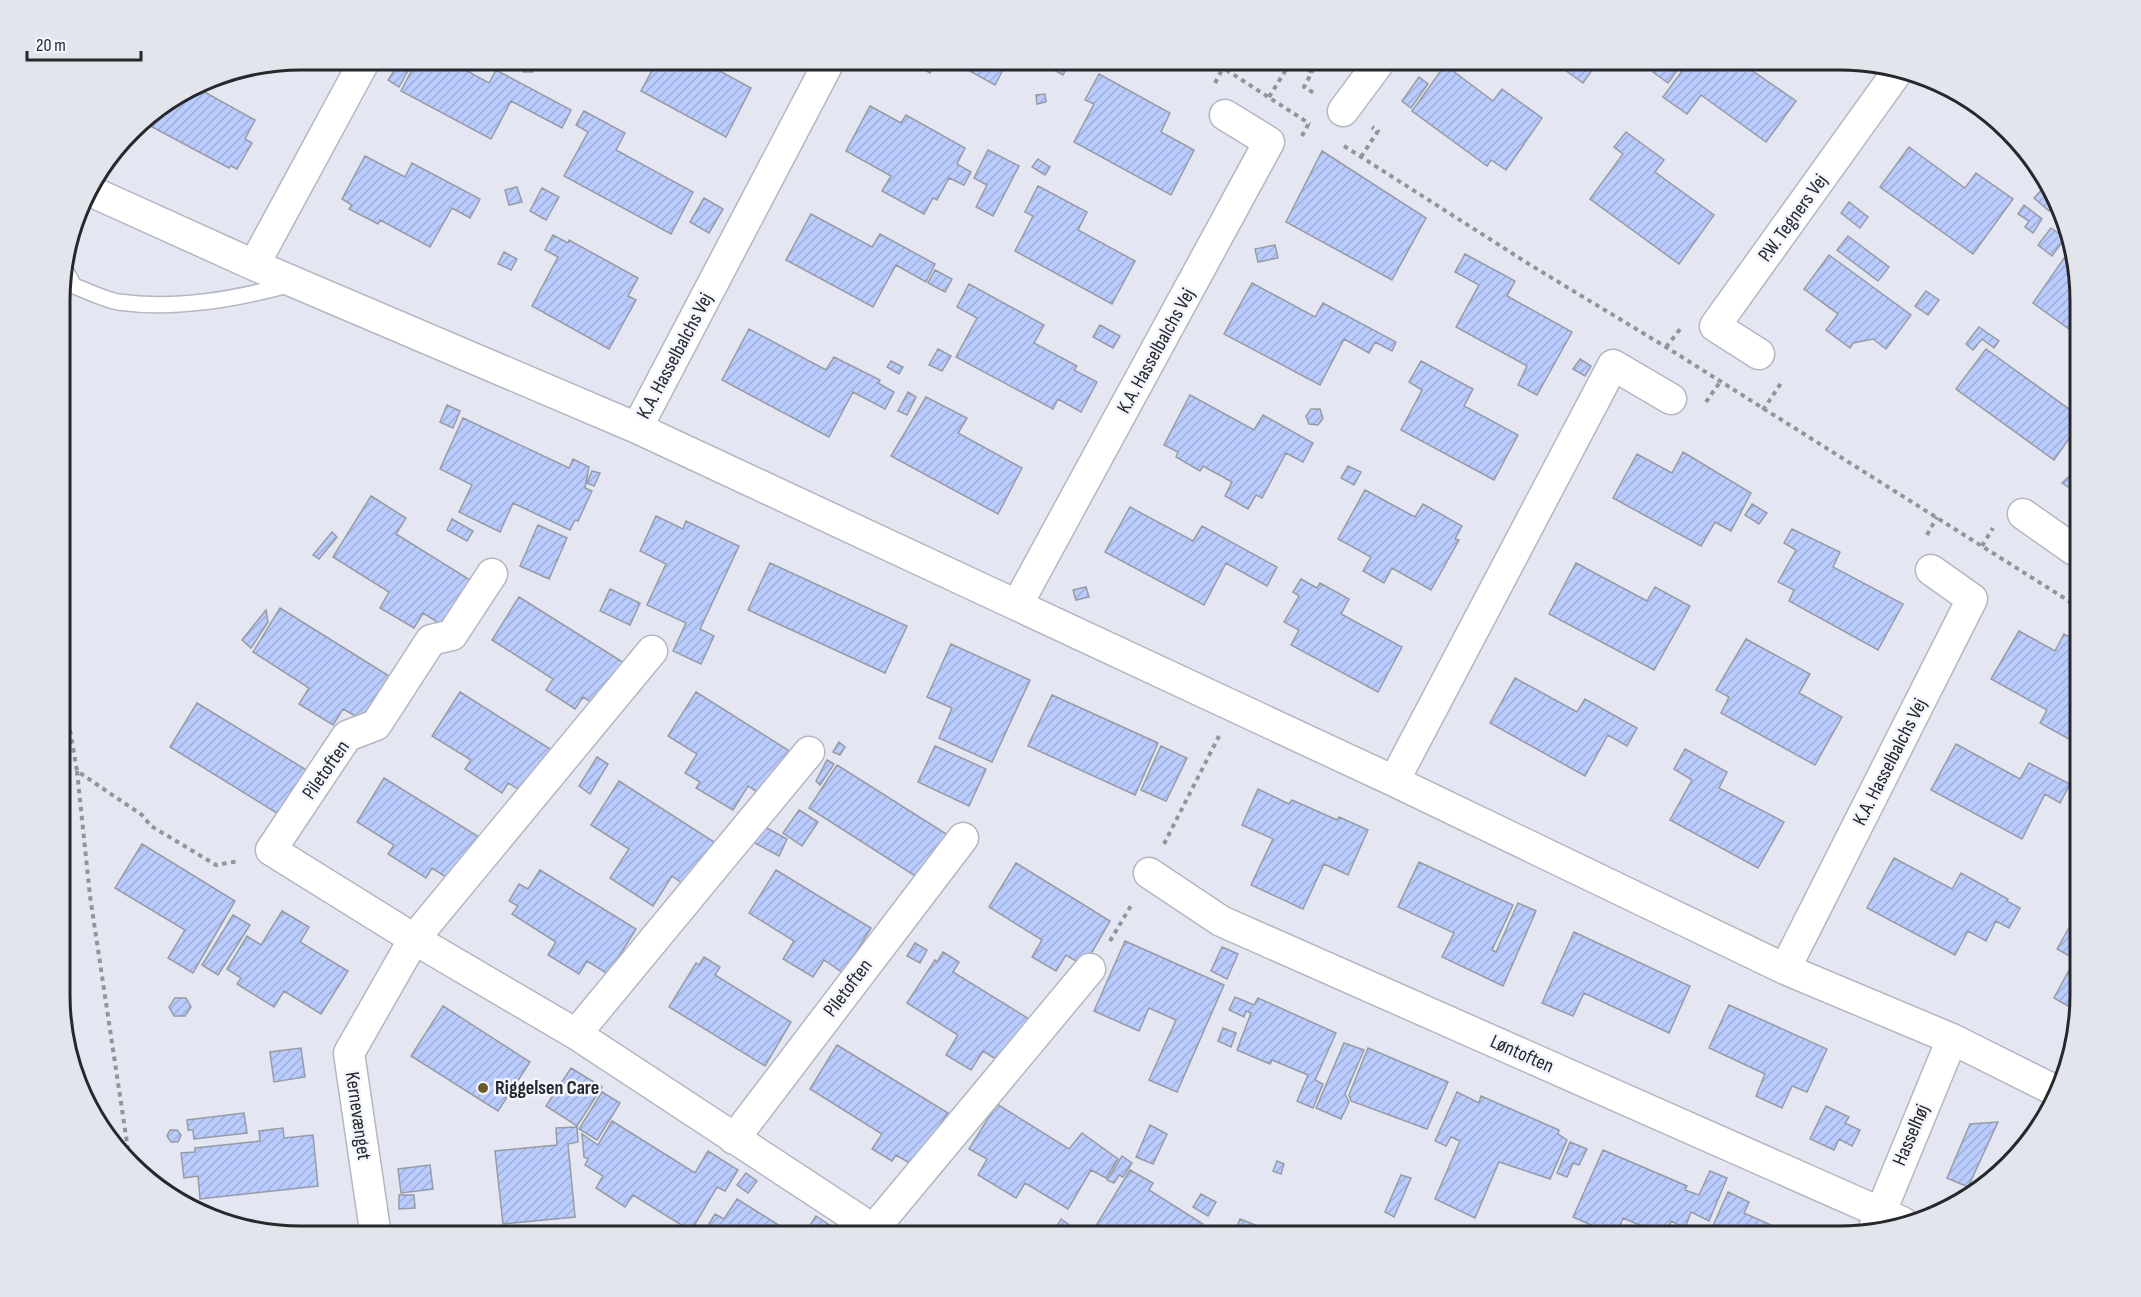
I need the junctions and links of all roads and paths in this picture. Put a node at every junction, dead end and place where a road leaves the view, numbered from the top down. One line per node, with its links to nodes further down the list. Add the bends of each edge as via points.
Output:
1 (360, 70): 14 (street)
2 (825, 70): 19 (street, K.A. Hasselbalchs Vej)
3 (1226, 70): 8 (path)
4 (1286, 70): 8 (path)
5 (1309, 70): 9 (path, via 1312,72 1304,87)
6 (1374, 70): 9 (street)
7 (1894, 77): 17 (street, P.W. Tegners Vej, via 1715,326)
8 (1269, 98): 11 (path)
9 (1343, 111)
10 (1226, 115): 25 (street, K.A. Hasselbalchs Vej, via 1269,142)
11 (1317, 129)
12 (1335, 140): 24 (path)
13 (97, 194): 14 (street, K.A. Hasselbalchs Vej)
14 (254, 265): 16 (street, K.A. Hasselbalchs Vej)
15 (71, 281): 16 (lane, via 74,286 116,301 169,305 241,298)
16 (296, 282): 19 (street, K.A. Hasselbalchs Vej)
17 (1759, 354)
18 (1671, 399): 31 (street, via 1613,364)
19 (637, 428): 25 (street, K.A. Hasselbalchs Vej)
20 (2023, 514): 21 (street)
21 (2070, 547)
22 (1931, 570): 37 (street, K.A. Hasselbalchs Vej, via 1972,599)
23 (492, 574): 33 (street, Piletoften, via 452,635 431,640 376,725 346,736)
24 (2070, 600)
25 (1017, 605): 27 (street, K.A. Hasselbalchs Vej)
26 (652, 651): 35 (street)
27 (1234, 706): 31 (street, K.A. Hasselbalchs Vej); 34 (path)
28 (70, 730): 30 (path)
29 (809, 752): 38 (street)
30 (77, 771): 33 (path, via 142,815 151,826 216,865 232,865); 42 (path, via 90,896)
31 (1394, 781): 37 (street, K.A. Hasselbalchs Vej)
32 (963, 838): 41 (street, Piletoften)
33 (271, 850): 35 (street)
34 (1149, 873): 36 (path); 43 (street, Løntoften, via 1221,921)
35 (414, 939): 38 (street); 44 (street, Kernevænget, via 349,1053)
36 (1090, 969): 46 (street)
37 (1785, 969): 39 (street, K.A. Hasselbalchs Vej)
38 (576, 1034): 41 (street)
39 (1952, 1040): 40 (street, K.A. Hasselbalchs Vej); 43 (street, Hasselhøj)
40 (2051, 1089)
41 (734, 1138): 45 (street)
42 (128, 1148)
43 (1884, 1222)
44 (374, 1226)
45 (868, 1226)
46 (885, 1226)

